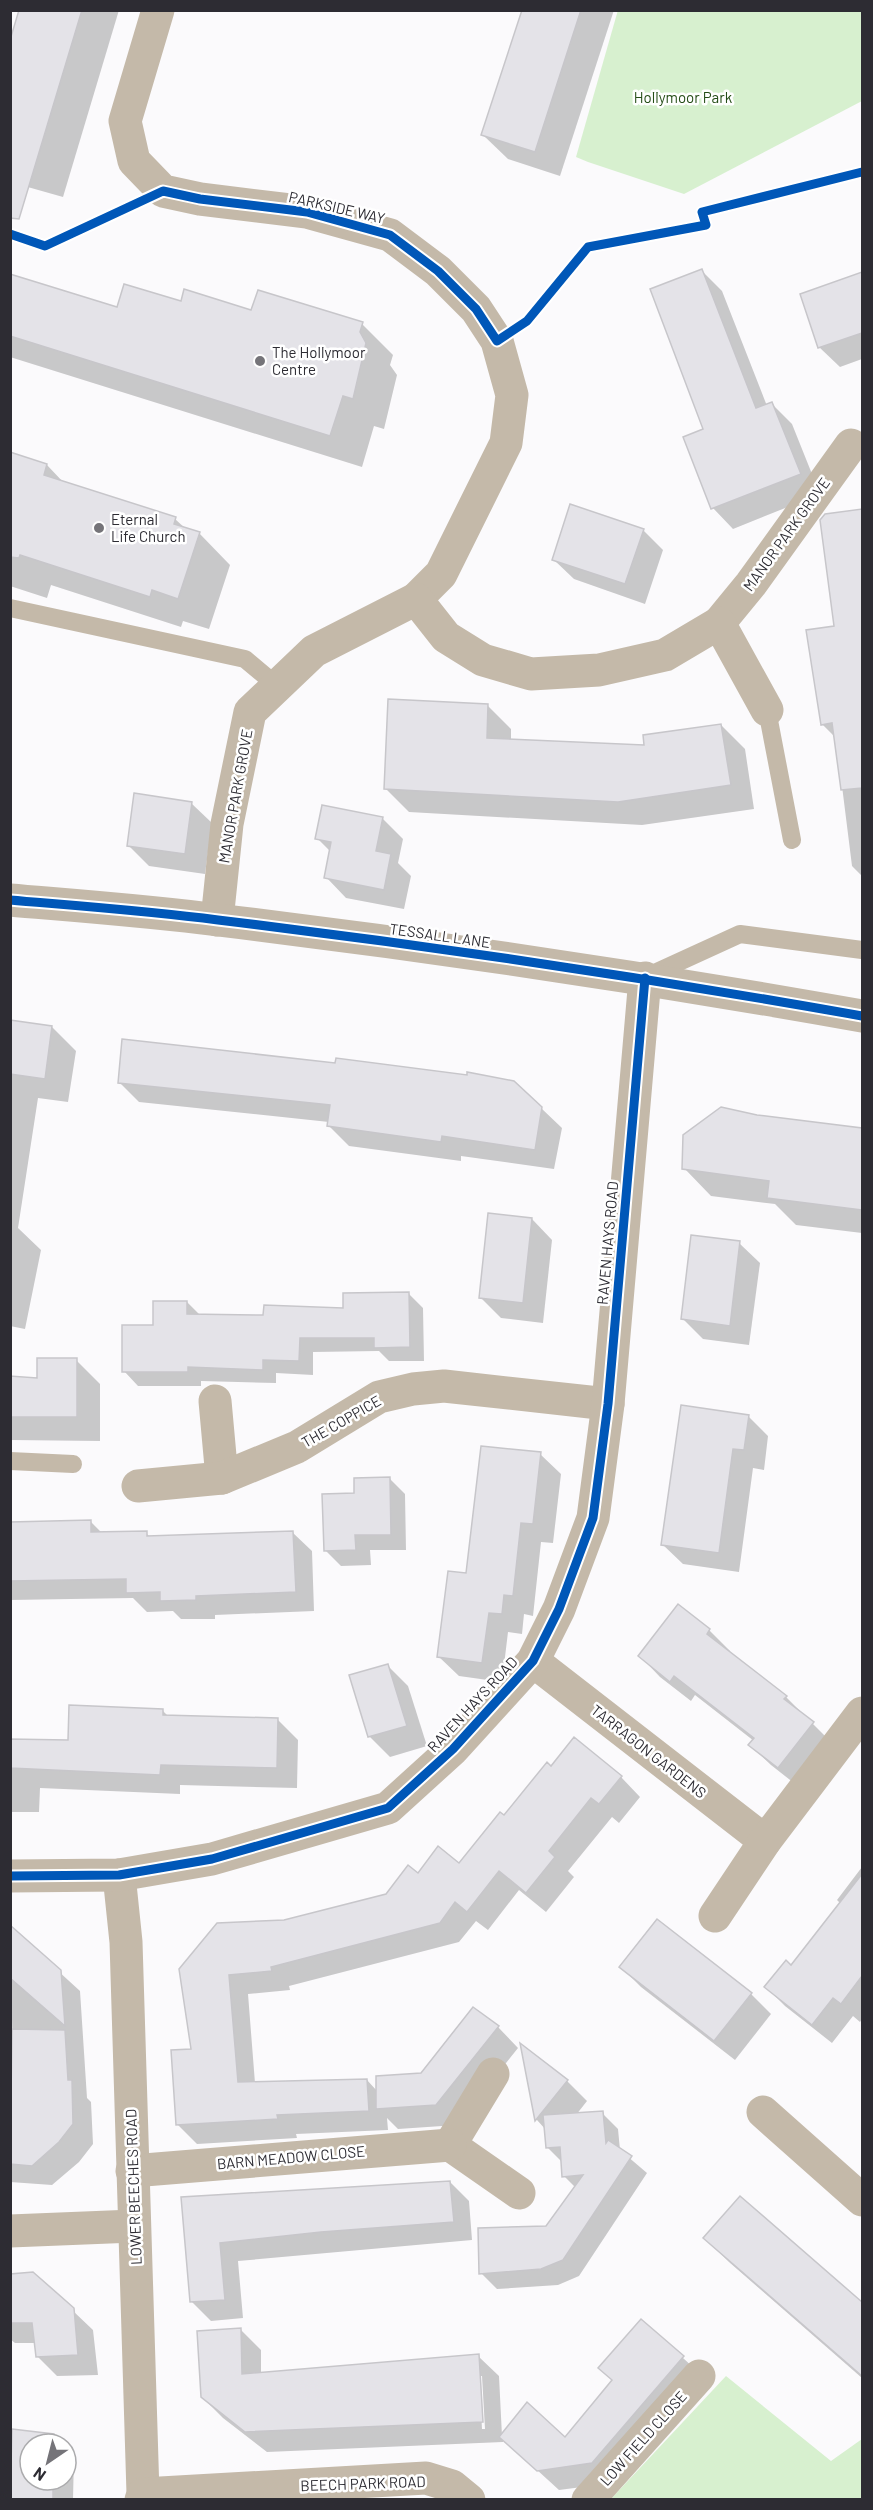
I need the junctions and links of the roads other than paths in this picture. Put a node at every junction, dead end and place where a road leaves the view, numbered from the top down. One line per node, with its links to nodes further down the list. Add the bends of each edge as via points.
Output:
1 (158, 10): 3 (street, PARKSIDE WAY, via 125,121 134,161 163,191 307,212 390,235 438,271 476,309 497,341 512,395 506,443 441,574)
2 (851, 445): 5 (street, MANOR PARK GROVE)
3 (416, 599): 5 (street, MANOR PARK GROVE, via 446,637 483,660 531,674 599,670 665,655); 6 (street, MANOR PARK GROVE, via 314,651)
4 (10, 608): 6 (lane, via 245,659)
5 (719, 623): 7 (street)
6 (277, 686): 10 (street, MANOR PARK GROVE, via 250,711 227,824)
7 (767, 710): 8 (lane)
8 (792, 840)
9 (10, 900): 10 (street, TESSALL LANE)
10 (217, 920): 12 (street, TESSALL LANE)
11 (862, 950): 12 (lane, via 740,934)
12 (645, 978): 13 (street, TESSALL LANE); 15 (street, RAVEN HAYS ROAD)
13 (862, 1016)
14 (216, 1401): 18 (street)
15 (608, 1404): 18 (street, THE COPPICE, via 444,1386 413,1389 380,1397 297,1447); 20 (street, RAVEN HAYS ROAD, via 592,1518 559,1608)
16 (10, 1461): 17 (lane)
17 (73, 1464)
18 (222, 1478): 19 (street, THE COPPICE)
19 (138, 1486)
20 (532, 1661): 22 (street, TARRAGON GARDENS); 23 (street, RAVEN HAYS ROAD, via 453,1749 388,1808 212,1859)
21 (862, 1713): 22 (street)
22 (765, 1841): 25 (street)
23 (119, 1875): 24 (street, RAVEN HAYS ROAD); 29 (street, LOWER BEECHES ROAD, via 126,1942)
24 (10, 1876)
25 (715, 1916)
26 (493, 2074): 28 (street)
27 (763, 2112): 31 (street)
28 (450, 2145): 29 (street, BARN MEADOW CLOSE); 30 (street)
29 (132, 2170): 32 (street, LOWER BEECHES ROAD)
30 (519, 2193)
31 (862, 2200)
32 (134, 2226): 33 (street); 35 (street, LOWER BEECHES ROAD)
33 (10, 2231)
34 (699, 2376): 37 (street, LOW FIELD CLOSE)
35 (142, 2497): 36 (street, BEECH PARK ROAD, via 426,2478 452,2486)
36 (469, 2499)
37 (588, 2499)

